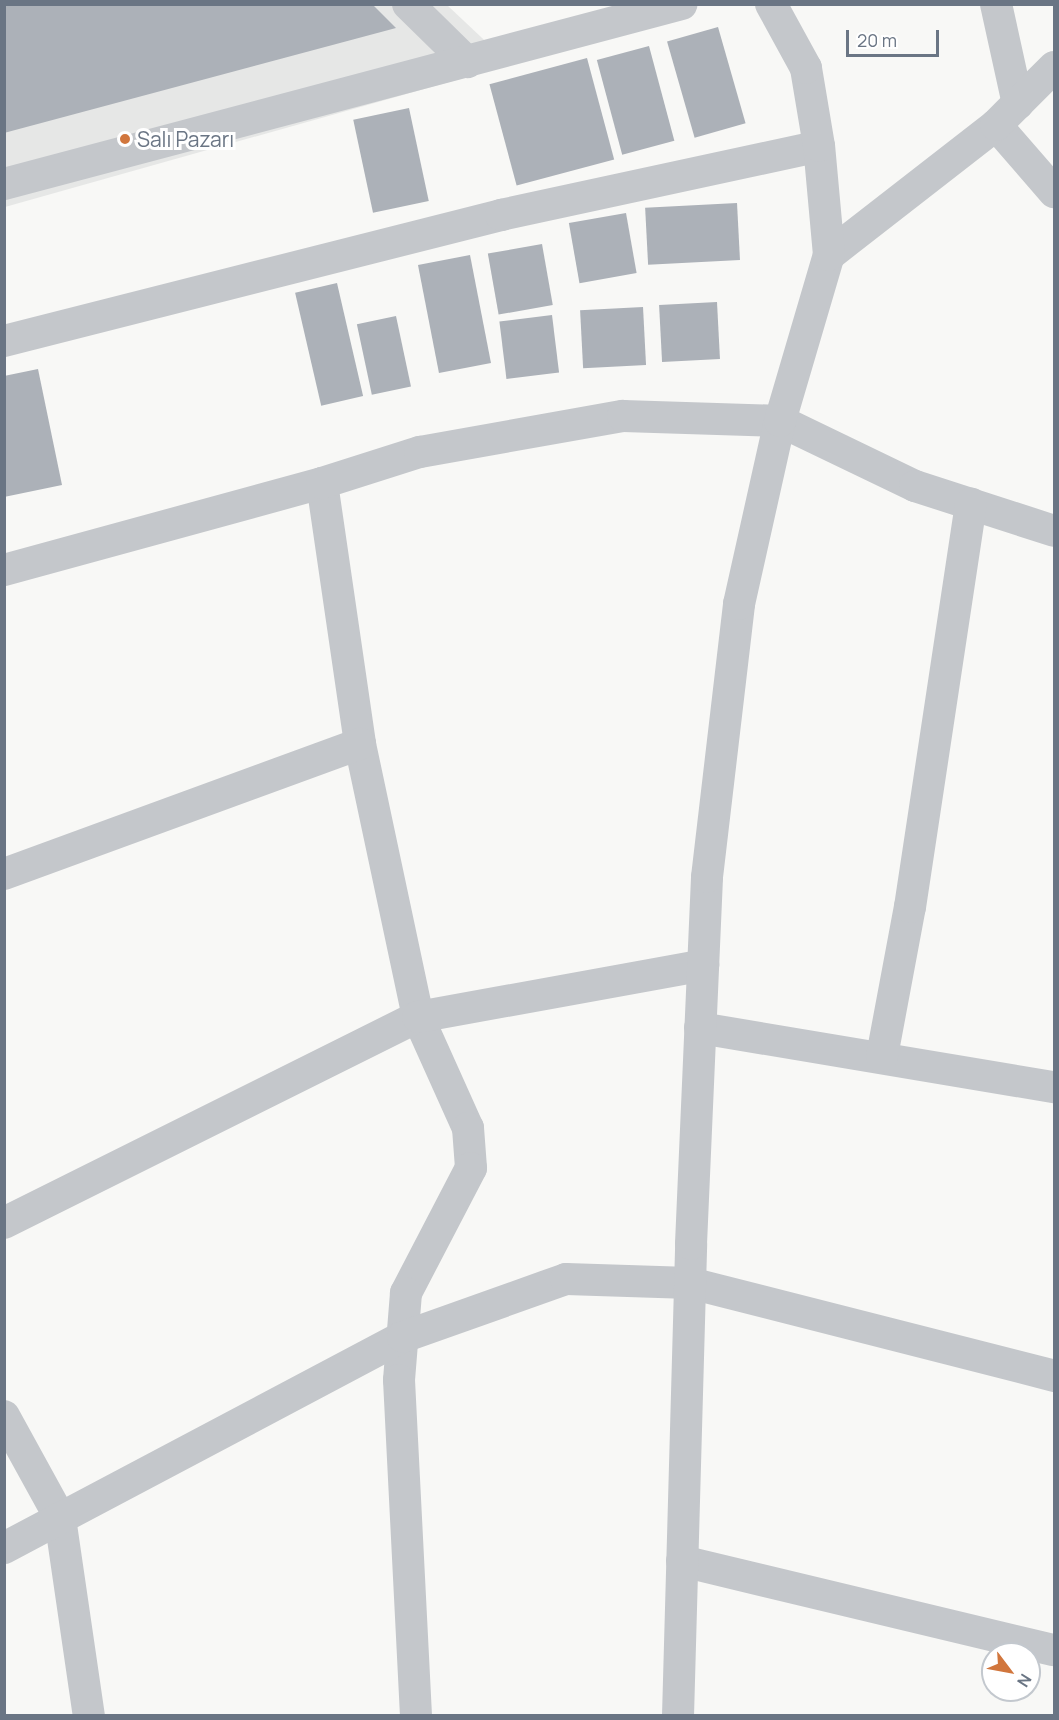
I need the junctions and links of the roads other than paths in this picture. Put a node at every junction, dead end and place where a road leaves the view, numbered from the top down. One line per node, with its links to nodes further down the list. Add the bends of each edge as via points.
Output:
1 (408, 4): 5 (street)
2 (682, 4): 5 (street)
3 (771, 4): 8 (street, via 806,68)
4 (996, 4): 7 (street)
5 (466, 62): 9 (street)
6 (1054, 68): 7 (street)
7 (1007, 115): 10 (street); 11 (street)
8 (819, 146): 11 (street); 12 (street, via 501,215)
9 (4, 184)
10 (1054, 192)
11 (829, 255): 13 (street)
12 (4, 341)
13 (780, 421): 14 (street, via 623,416 420,452); 15 (street, via 915,486); 20 (street, via 739,604 707,877)
14 (322, 483): 17 (street); 18 (street)
15 (971, 504): 16 (street); 23 (street, via 910,907)
16 (1054, 531)
17 (4, 570)
18 (360, 744): 19 (street); 21 (street)
19 (4, 874)
20 (703, 965): 21 (street); 22 (street)
21 (418, 1017): 25 (street); 27 (street, via 468,1128 471,1168 406,1293)
22 (700, 1028): 23 (street); 26 (street)
23 (882, 1056): 24 (street)
24 (1054, 1087)
25 (4, 1223)
26 (690, 1283): 27 (street, via 566,1279); 28 (street); 32 (street)
27 (403, 1337): 30 (street); 35 (street, via 399,1380)
28 (1054, 1376)
29 (4, 1416): 30 (street)
30 (60, 1518): 31 (street); 34 (street)
31 (4, 1548)
32 (682, 1561): 33 (street); 36 (street)
33 (1054, 1650)
34 (89, 1716)
35 (416, 1716)
36 (678, 1716)

